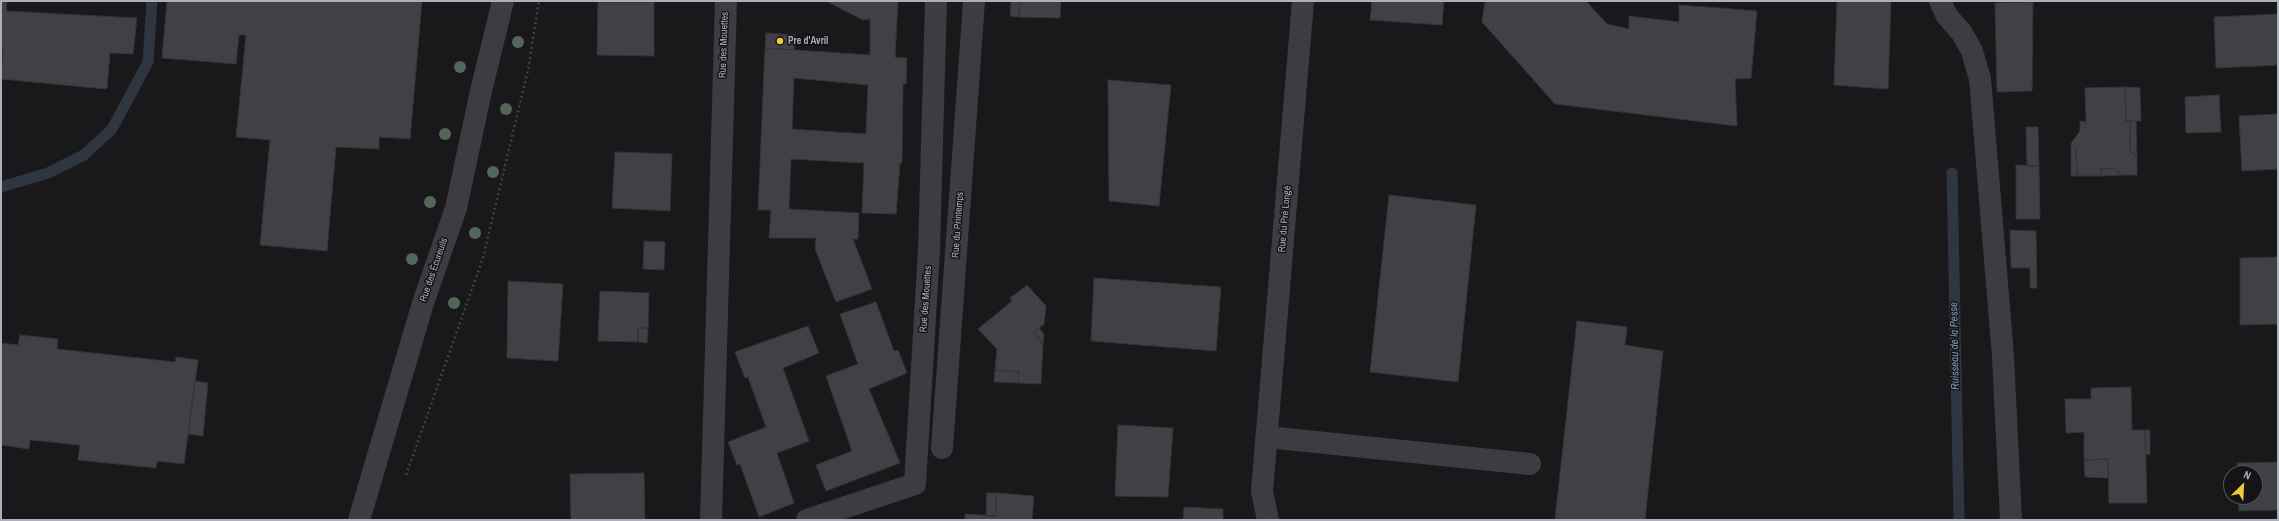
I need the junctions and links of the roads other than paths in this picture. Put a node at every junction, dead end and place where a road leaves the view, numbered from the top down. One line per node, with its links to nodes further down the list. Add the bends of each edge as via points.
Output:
1 (726, 1): 11 (street, Rue des Mouettes)
2 (936, 1): 12 (street, Rue des Mouettes, via 929,250 915,484)
3 (974, 1): 8 (street, Rue du Printemps)
4 (1303, 1): 7 (street, Rue du Pré Longé)
5 (1940, 1): 14 (street, via 1947,16 1962,33 1972,51 1980,79 2003,356)
6 (500, 7): 10 (street, Rue des Écureuils, via 456,208 423,303)
7 (1267, 437): 9 (street); 13 (street, Rue du Pré Longé, via 1262,491)
8 (942, 448)
9 (1530, 464)
10 (359, 520)
11 (711, 520)
12 (807, 520)
13 (1268, 520)
14 (2011, 520)

